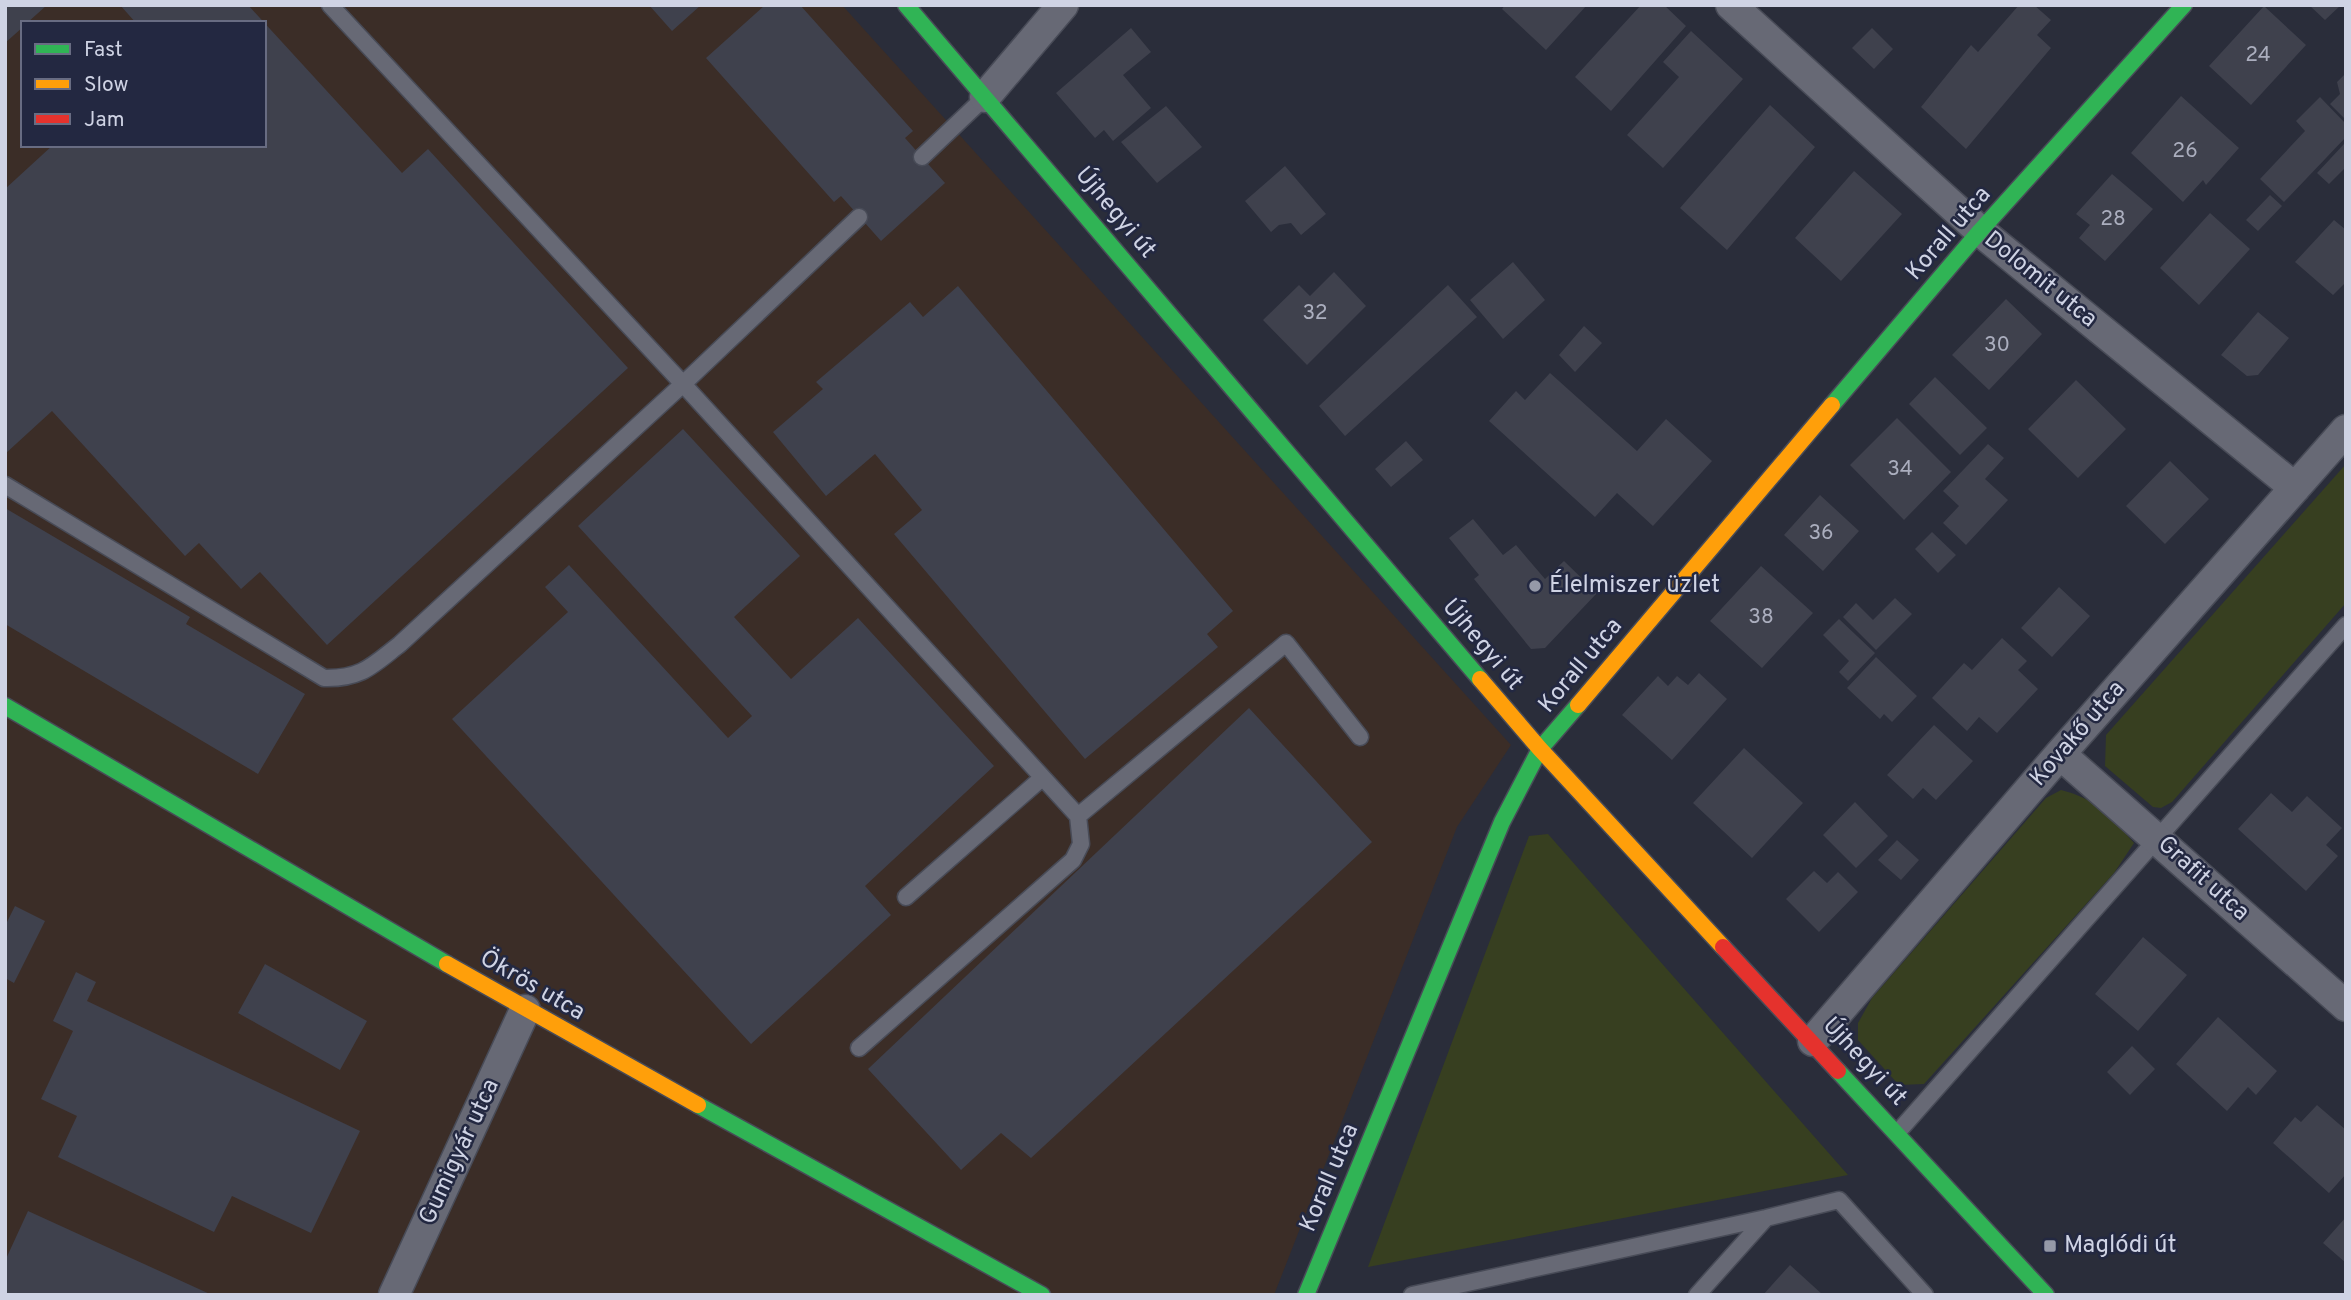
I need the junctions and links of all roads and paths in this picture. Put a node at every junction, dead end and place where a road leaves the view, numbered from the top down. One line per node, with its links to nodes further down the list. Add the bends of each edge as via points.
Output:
1 (330, 5): 10 (lane)
2 (906, 5): 6 (street, Újhegyi út)
3 (1063, 5): 6 (street)
4 (1731, 5): 9 (street, Dolomit utca)
5 (2184, 5): 9 (street, Korall utca)
6 (985, 97): 7 (lane); 17 (street, Újhegyi út)
7 (922, 156)
8 (859, 217): 10 (lane)
9 (1980, 231): 13 (street, Dolomit utca); 17 (street, Korall utca)
10 (683, 384): 12 (lane, via 400,645 363,674 347,679 324,678); 19 (lane)
11 (2346, 430): 13 (street, Kovakő utca)
12 (5, 485)
13 (2295, 488): 18 (street, Kovakő utca)
14 (2346, 625): 21 (lane)
15 (5, 706): 24 (street, Ökrös utca)
16 (1360, 737): 20 (lane, via 1286,643)
17 (1540, 749): 25 (street, Újhegyi út); 31 (street, Korall utca, via 1502,821)
18 (2060, 754): 21 (street, Grafit utca); 25 (street, Kovakő utca)
19 (1042, 778): 20 (lane); 22 (lane)
20 (1078, 816): 26 (lane, via 1081,844 1073,860)
21 (2158, 839): 23 (street, Grafit utca); 27 (lane)
22 (906, 897)
23 (2346, 1006)
24 (525, 1010): 29 (street, Gumigyár utca); 30 (street, Ökrös utca)
25 (1814, 1041): 27 (street, Újhegyi út)
26 (859, 1048)
27 (1898, 1132): 35 (street, Újhegyi út)
28 (1766, 1219): 32 (lane); 33 (lane); 34 (lane, via 1839,1200)
29 (394, 1295)
30 (1042, 1295)
31 (1306, 1295)
32 (1412, 1295)
33 (1698, 1295)
34 (1925, 1295)
35 (2046, 1295)

